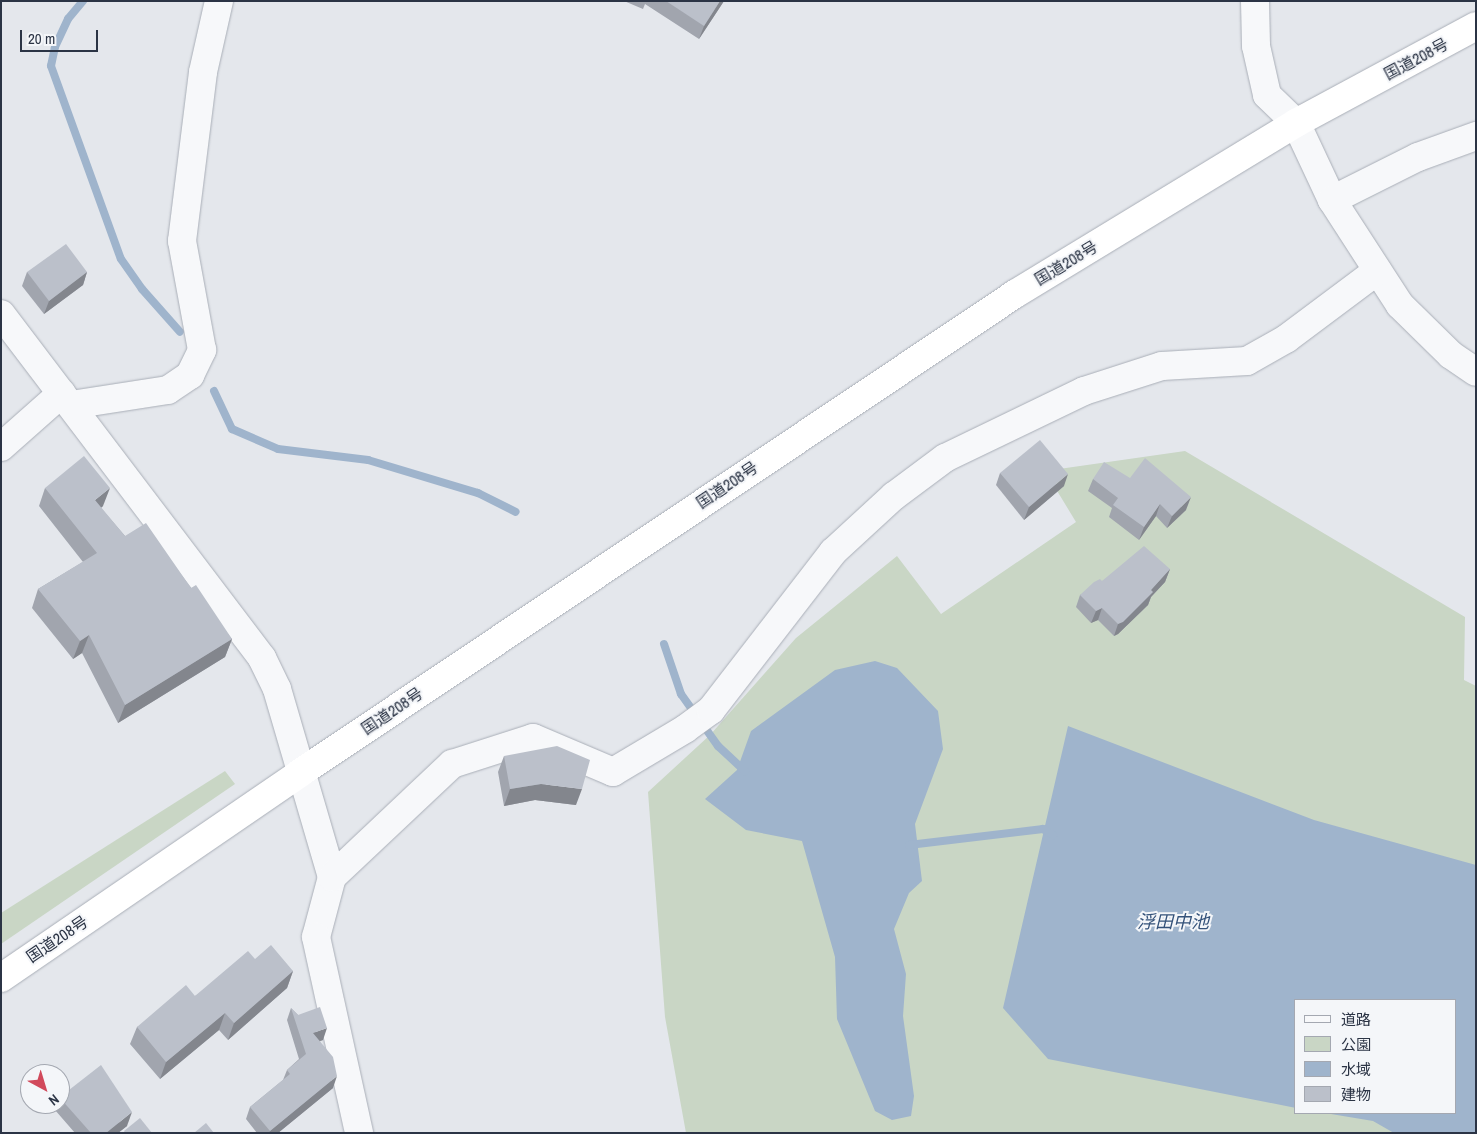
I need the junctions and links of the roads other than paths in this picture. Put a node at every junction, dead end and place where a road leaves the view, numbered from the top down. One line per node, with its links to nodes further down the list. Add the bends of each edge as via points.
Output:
1 (219, 1): 10 (street, via 203,72 182,241 202,350 190,375 168,390)
2 (1255, 1): 4 (street, via 1256,46 1267,95)
3 (1476, 26): 4 (highway, 国道208号)
4 (1296, 124): 6 (street); 12 (highway, 国道208号, via 1015,294)
5 (1476, 136): 6 (street, via 1409,161)
6 (1332, 200): 7 (street)
7 (1377, 271): 9 (street, via 1400,305 1451,355); 13 (street, via 1286,339 1247,360 1162,366 1084,391 945,458 894,496 833,552 711,710 685,729 613,772 533,738 452,764)
8 (1, 314): 10 (street)
9 (1476, 372)
10 (66, 399): 11 (street); 12 (street, via 262,658 278,689)
11 (1, 447)
12 (300, 773): 13 (street); 14 (highway, 国道208号)
13 (332, 877): 15 (street, via 316,937)
14 (1, 978)
15 (359, 1133)

